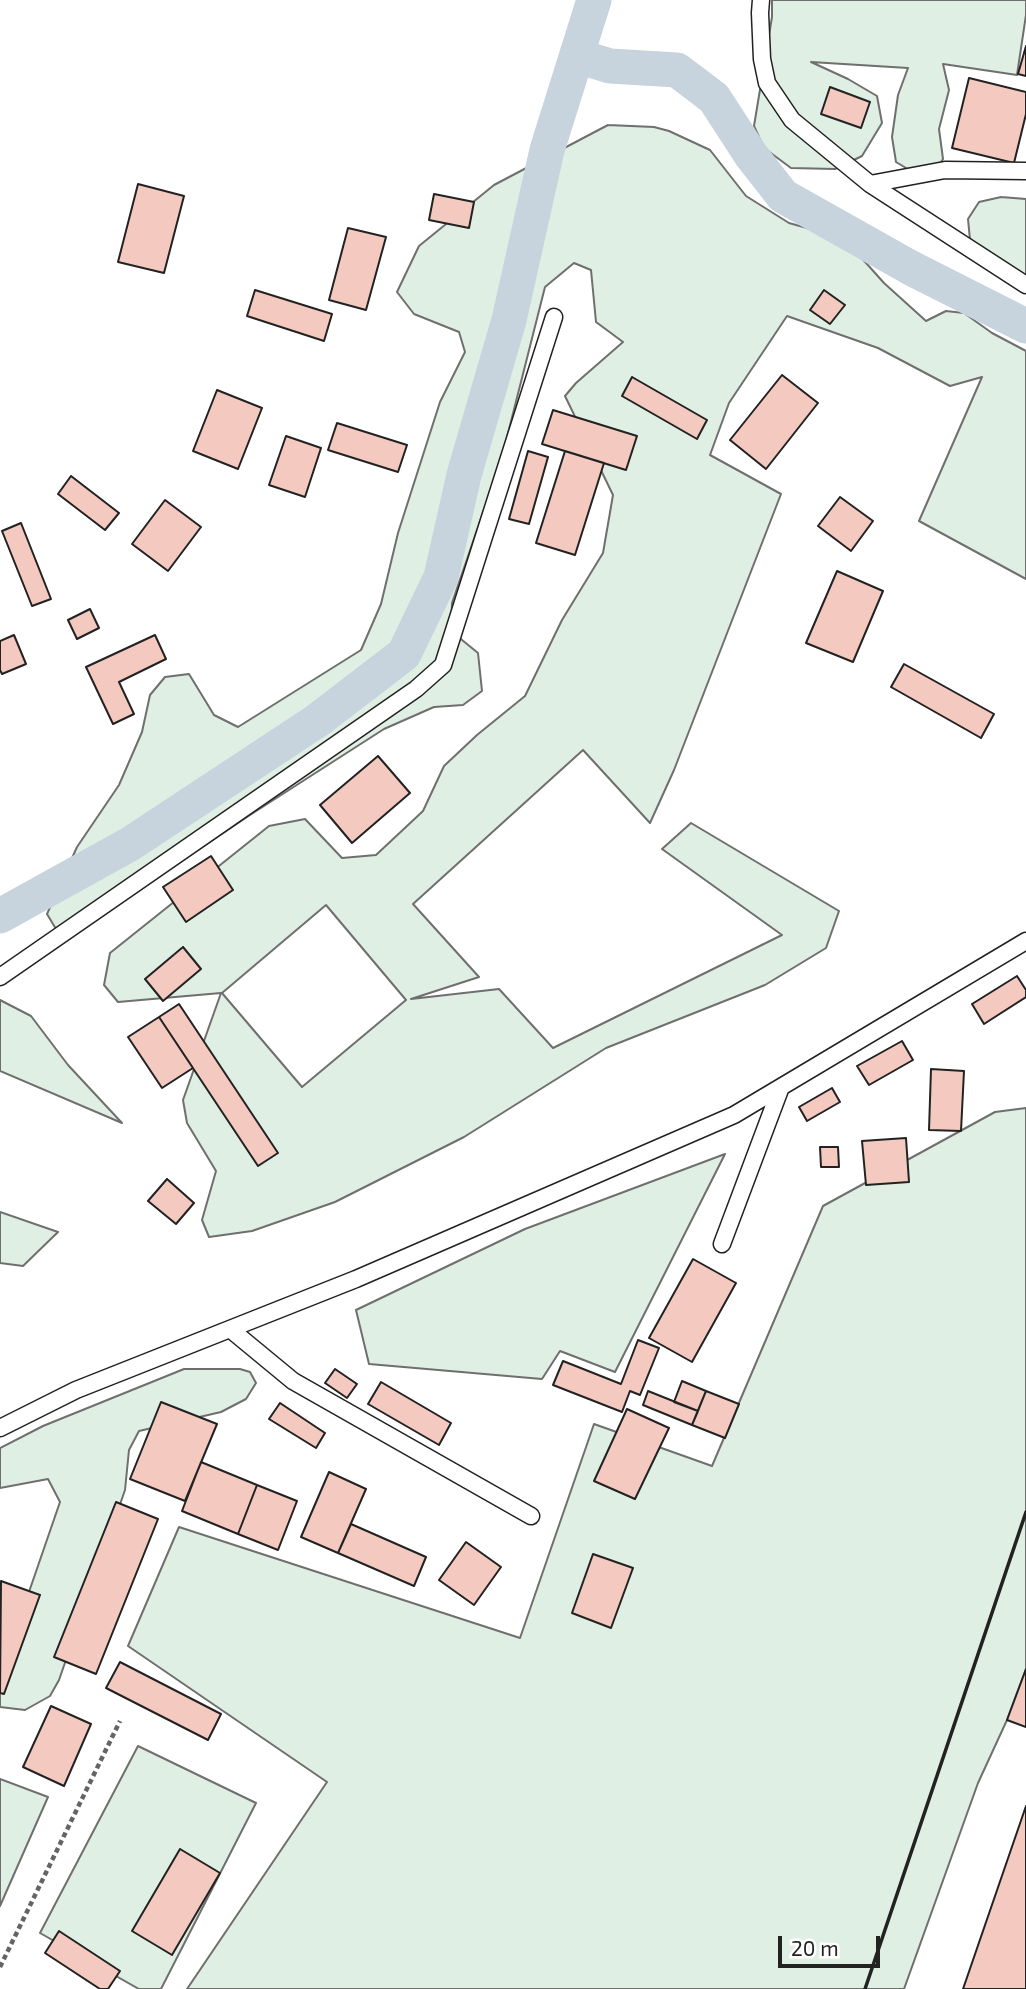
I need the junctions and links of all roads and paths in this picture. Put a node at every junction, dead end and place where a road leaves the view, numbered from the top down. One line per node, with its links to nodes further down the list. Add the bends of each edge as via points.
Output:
1 (761, 0): 3 (lane, via 762,59 768,83 792,120)
2 (1026, 171): 3 (lane, via 945,170)
3 (870, 184): 4 (lane)
4 (1026, 285)
5 (554, 317): 7 (lane, via 443,665 416,689)
6 (1026, 941): 8 (lane)
7 (0, 977)
8 (781, 1087): 9 (lane); 10 (lane, via 734,1115)
9 (722, 1244)
10 (230, 1329): 11 (lane, via 76,1390); 12 (lane, via 293,1381)
11 (0, 1428)
12 (531, 1516)
13 (120, 1721): 14 (path)
14 (0, 1967)

